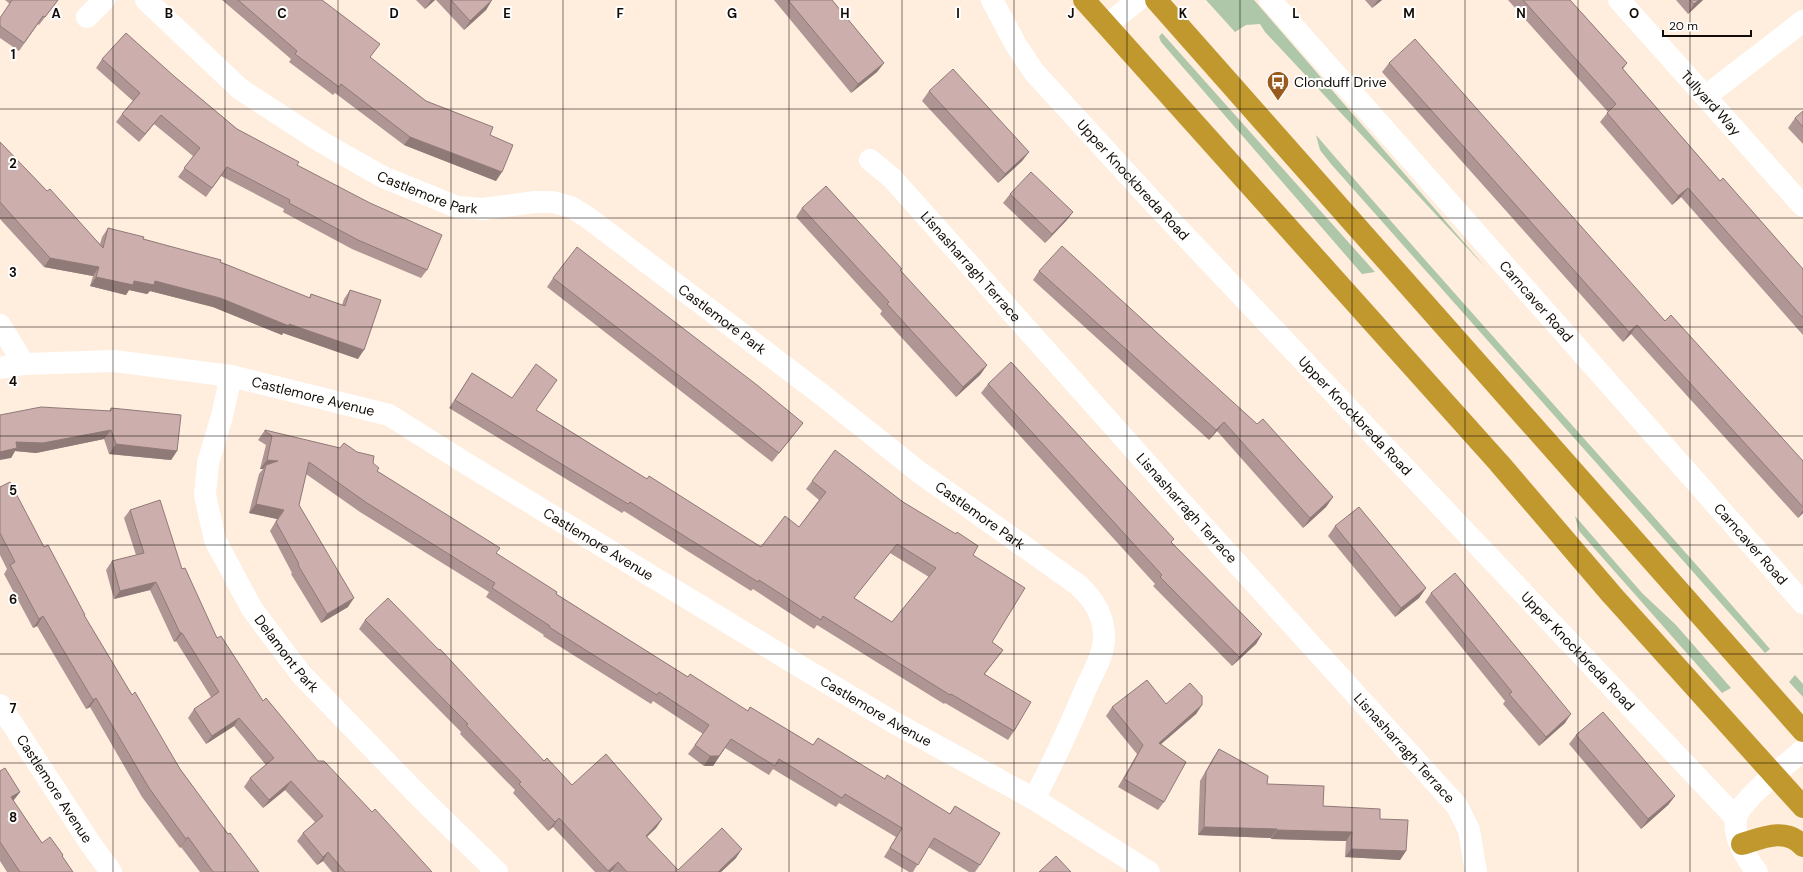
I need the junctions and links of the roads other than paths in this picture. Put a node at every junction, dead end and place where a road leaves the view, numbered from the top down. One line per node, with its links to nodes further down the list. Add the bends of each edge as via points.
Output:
1 (104, 0): 9 (street)
2 (146, 0): 24 (street, Castlemore Park, via 240,89 323,143 383,177 458,207 483,209 553,202 587,217 821,394 918,472 1090,595 1103,624 1104,640 1101,654)
3 (992, 0): 26 (street, Upper Knockbreda Road, via 1034,72 1153,202)
4 (1084, 0): 11 (highway)
5 (1138, 0): 11 (street)
6 (1156, 0): 21 (highway)
7 (1270, 0): 19 (street, Carncaver Road)
8 (1619, 0): 12 (street, Tullyard Way)
9 (87, 17)
10 (1803, 21): 12 (street)
11 (1107, 25): 23 (highway, via 1499,463 1612,595)
12 (1706, 96): 14 (street, Tullyard Way)
13 (870, 160): 32 (street, Lisnasharragh Terrace, via 892,178 1457,806 1469,830)
14 (1803, 206)
15 (0, 325): 16 (street)
16 (24, 364): 17 (street, Castlemore Avenue); 18 (street, Castlemore Avenue, via 114,362)
17 (0, 368)
18 (230, 376): 24 (street, Castlemore Avenue, via 389,415 893,722); 30 (street, Delamont Park, via 222,416 208,463 206,495 215,540 252,609 300,674)
19 (1803, 603)
20 (0, 705): 29 (street, Castlemore Avenue)
21 (1803, 731)
22 (1803, 750): 23 (street)
23 (1774, 776): 25 (highway); 26 (street, via 1743,804)
24 (1034, 799): 31 (street, Castlemore Avenue)
25 (1803, 807)
26 (1736, 818): 27 (street, via 1736,829)
27 (1742, 844): 28 (highway, via 1781,835 1789,836); 33 (street)
28 (1803, 846)
29 (111, 872)
30 (497, 872)
31 (1148, 872)
32 (1476, 872)
33 (1758, 872)

